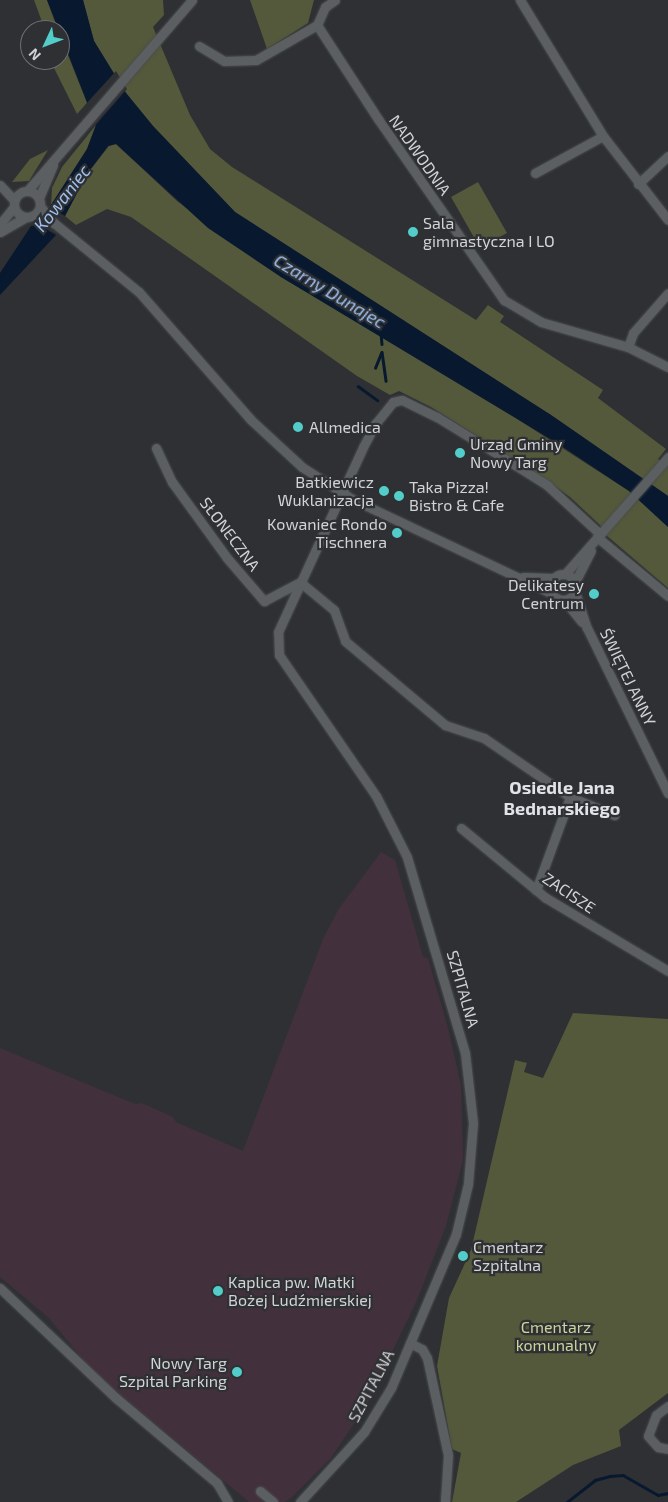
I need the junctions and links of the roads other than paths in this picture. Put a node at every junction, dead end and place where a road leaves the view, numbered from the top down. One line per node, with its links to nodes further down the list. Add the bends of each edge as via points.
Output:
1 (192, 0): 8 (street, via 77,131)
2 (336, 0): 4 (street, via 325,7)
3 (520, 0): 6 (street)
4 (318, 25): 5 (street, via 256,60 224,61); 21 (street, NADWODNIA, via 378,119 504,300 541,322)
5 (199, 46)
6 (603, 136): 9 (street); 10 (street)
7 (668, 156): 10 (street)
8 (54, 162): 12 (street); 13 (street)
9 (535, 173)
10 (638, 184): 16 (street)
11 (2, 186): 12 (street); 14 (street)
12 (25, 191): 13 (street); 14 (street)
13 (40, 202): 15 (street); 17 (street)
14 (14, 204): 15 (street); 18 (street)
15 (28, 217): 17 (street); 19 (street)
16 (668, 220)
17 (54, 223): 25 (street, via 139,292 273,442 302,467)
18 (0, 224)
19 (0, 232)
20 (668, 293): 21 (street, via 633,333)
21 (628, 347): 22 (street, NADWODNIA)
22 (668, 367)
23 (156, 448): 30 (street, SŁONECZNA, via 178,489 227,558 264,601)
24 (668, 457): 26 (street)
25 (342, 493): 26 (street, SZPITALNA, via 376,423 393,402 402,400 453,425 548,486); 28 (street); 30 (street, SZPITALNA)
26 (598, 536): 27 (street); 31 (street); 34 (street, SZPITALNA)
27 (565, 574): 29 (street); 31 (street)
28 (510, 575): 29 (street); 33 (street)
29 (553, 578): 33 (street)
30 (300, 582): 38 (street, via 334,610 345,641 446,725 474,733); 44 (street, SZPITALNA, via 278,632 279,655 376,796 396,834 417,887 468,1068 473,1133 465,1202 456,1234)
31 (575, 582): 32 (street)
32 (575, 592): 35 (street); 36 (street, ŚWIĘTEJ ANNY)
33 (551, 593): 35 (street)
34 (668, 596)
35 (564, 600): 36 (street, ŚWIĘTEJ ANNY)
36 (587, 628): 37 (street, ŚWIĘTEJ ANNY)
37 (668, 793)
38 (570, 797): 39 (street); 41 (street)
39 (614, 815)
40 (461, 828): 41 (street, ZACISZE)
41 (536, 890): 42 (street, ZACISZE)
42 (668, 971)
43 (0, 1288): 48 (street, via 116,1398 216,1483)
44 (410, 1343): 50 (street, SZPITALNA, via 390,1388 364,1432); 51 (street, via 422,1348 427,1358 448,1455)
45 (668, 1406): 46 (street, via 656,1415 648,1436 658,1447)
46 (668, 1449)
47 (260, 1491): 49 (street)
48 (228, 1502)
49 (273, 1502)
50 (300, 1502)
51 (446, 1502)

